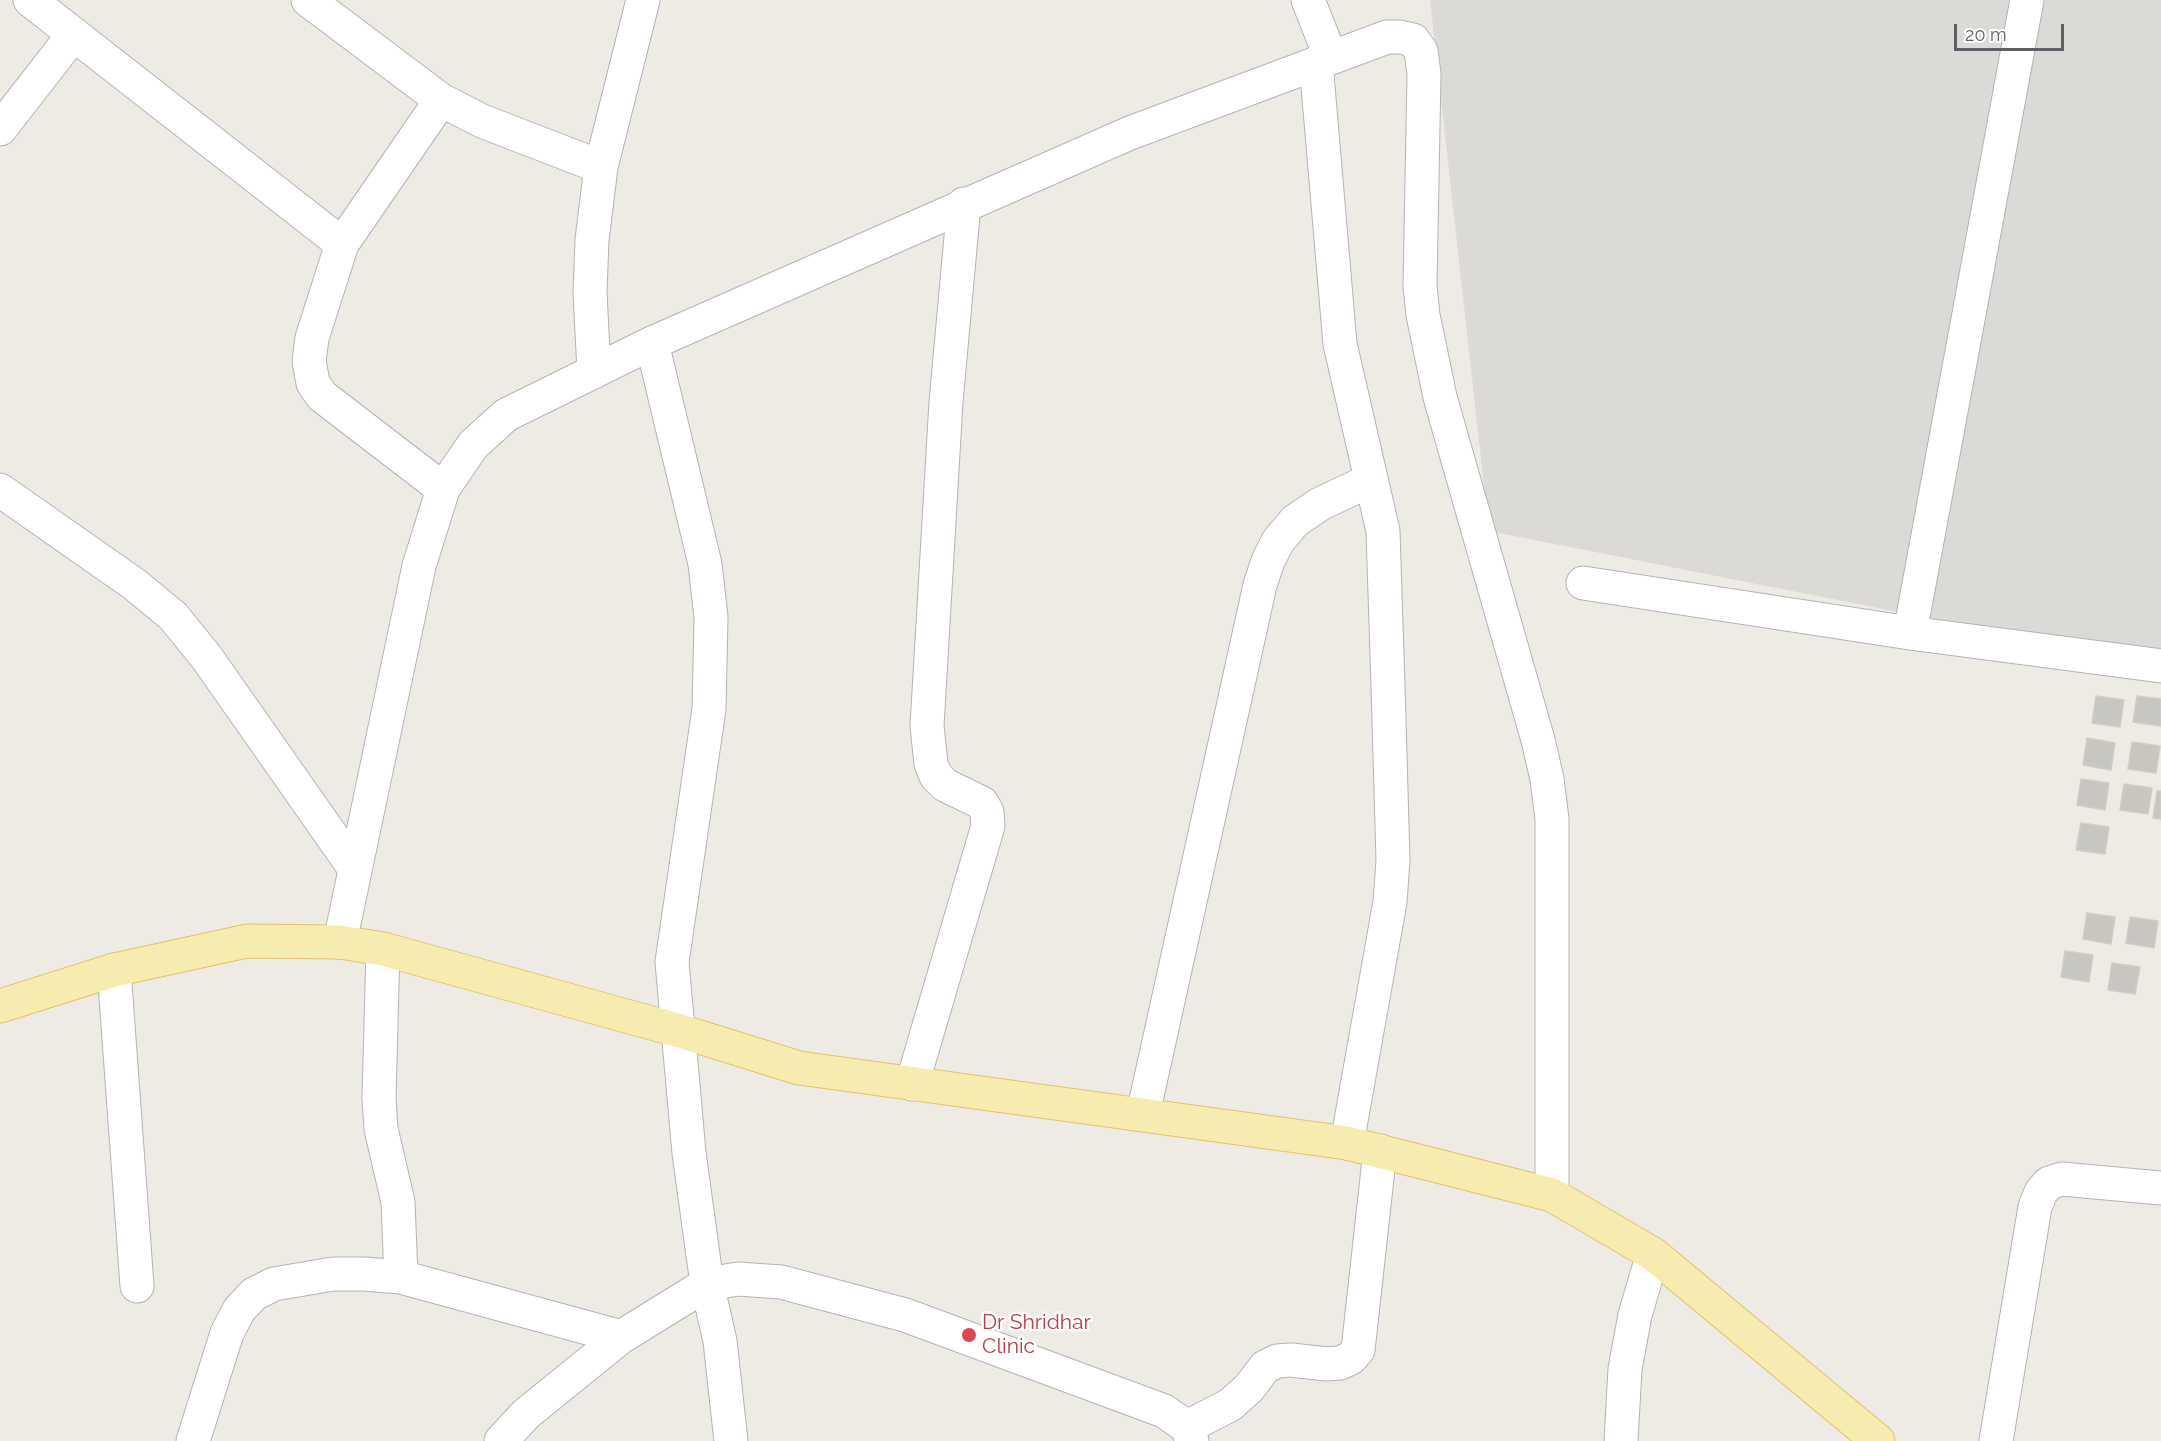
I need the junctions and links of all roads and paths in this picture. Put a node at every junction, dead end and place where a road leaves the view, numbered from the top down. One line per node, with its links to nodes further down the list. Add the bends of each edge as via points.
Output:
1 (30, 0): 6 (street)
2 (308, 0): 8 (street)
3 (1308, 0): 7 (street)
4 (2027, 0): 19 (street)
5 (632, 6): 10 (street)
6 (74, 34): 9 (street); 12 (street)
7 (1323, 61): 11 (street, via 1131,133); 15 (street, via 1340,344); 32 (street, via 1386,37 1413,40 1421,51 1423,315 1440,397 1538,740 1552,819)
8 (441, 100): 10 (street, via 482,122); 12 (street)
9 (0, 129)
10 (601, 167): 14 (street, via 590,292)
11 (964, 204): 13 (street); 27 (street, via 946,402 927,726 936,776 945,785 982,803 988,826)
12 (342, 244): 16 (street, via 312,339 309,361 313,383 321,396)
13 (652, 343): 14 (street); 26 (street, via 705,564 711,617 709,709 672,962)
14 (594, 372): 16 (street, via 506,415 473,445)
15 (1371, 480): 28 (street, via 1320,504 1295,521 1268,561); 29 (street, via 1383,531 1393,861 1390,902)
16 (443, 489): 21 (street, via 419,566)
17 (0, 490): 21 (street, via 173,616 207,658)
18 (1583, 583): 19 (street)
19 (1910, 633): 20 (street)
20 (2161, 666)
21 (355, 869): 22 (street)
22 (340, 942): 23 (main road); 24 (main road, via 248,941)
23 (383, 949): 26 (main road); 34 (street, via 379,1098 381,1129 398,1202)
24 (114, 970): 25 (main road); 36 (street)
25 (0, 1006)
26 (677, 1030): 27 (main road, via 799,1068); 35 (street)
27 (912, 1084): 28 (main road)
28 (1143, 1114): 29 (main road)
29 (1347, 1143): 30 (main road)
30 (1380, 1151): 32 (main road); 38 (street, via 1358,1350 1340,1363 1291,1360 1265,1367 1230,1405)
31 (2161, 1188): 44 (street, via 2062,1179 2049,1183 2041,1192 2035,1207)
32 (1552, 1195): 33 (main road)
33 (1653, 1254): 39 (main road); 43 (street, via 1635,1315 1625,1369)
34 (401, 1277): 37 (street); 40 (street, via 333,1274 273,1284 254,1294 239,1310 227,1333)
35 (707, 1284): 37 (street); 38 (street, via 738,1279 781,1282 905,1314 1164,1411); 42 (street, via 720,1341)
36 (137, 1286)
37 (621, 1337): 41 (street, via 526,1414)
38 (1190, 1434)
39 (1874, 1440)
40 (193, 1441)
41 (501, 1441)
42 (731, 1441)
43 (1621, 1441)
44 (1996, 1441)

